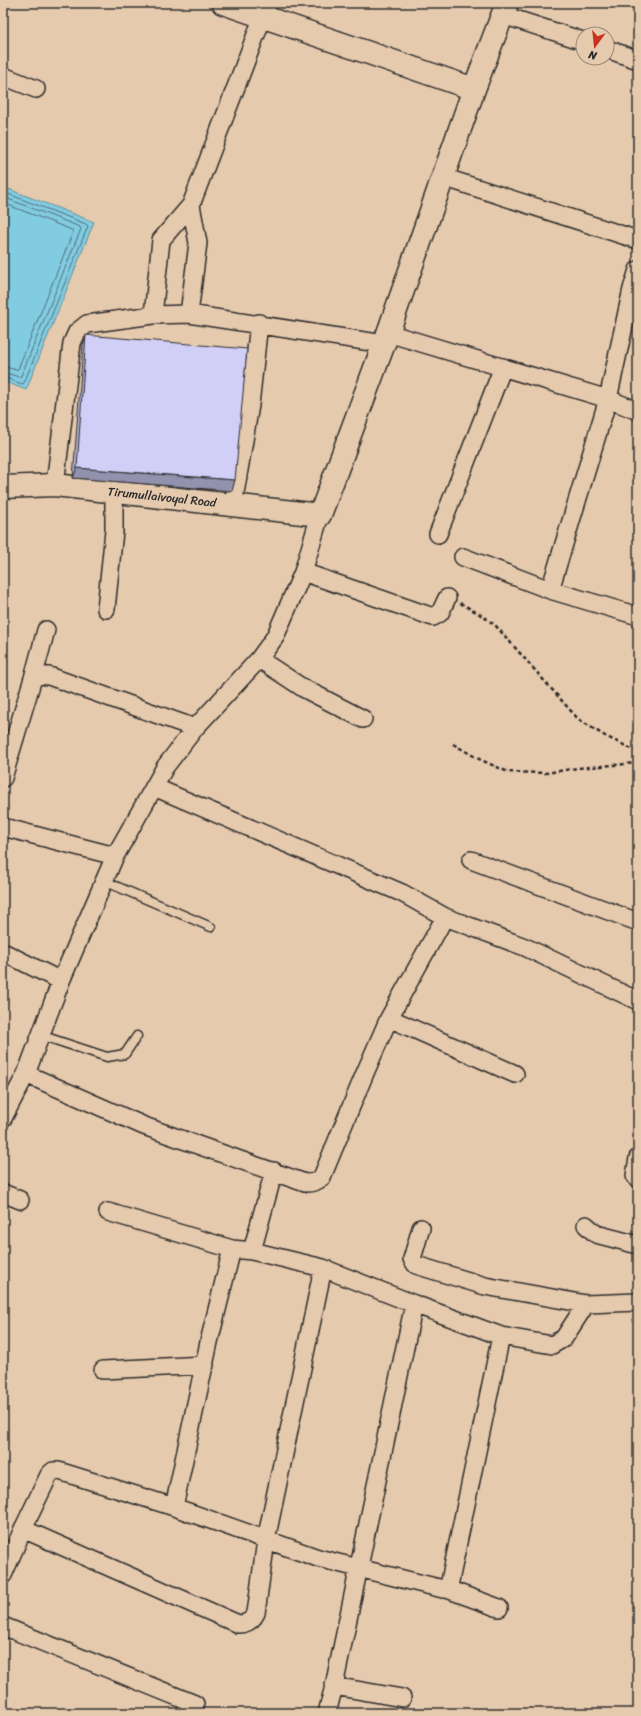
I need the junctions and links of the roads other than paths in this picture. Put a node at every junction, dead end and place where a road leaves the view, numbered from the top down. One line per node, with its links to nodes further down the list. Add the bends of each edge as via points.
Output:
1 (223, 3): 3 (street)
2 (505, 9): 4 (street); 9 (street)
3 (265, 10): 9 (street); 11 (street)
4 (575, 38)
5 (615, 52): 6 (street)
6 (638, 60)
7 (3, 76): 8 (street)
8 (36, 89)
9 (474, 89): 10 (street)
10 (443, 177): 12 (street); 17 (street)
11 (191, 205): 14 (street, via 198,242); 15 (street, via 161,240)
12 (638, 240)
13 (638, 270): 19 (street)
14 (189, 314): 15 (street); 16 (street)
15 (154, 315): 21 (street, via 87,324 77,332 72,343)
16 (259, 323): 17 (street); 24 (street, via 250,405)
17 (386, 338): 18 (street); 25 (street)
18 (503, 367): 19 (street); 26 (street)
19 (608, 399): 20 (street); 29 (street)
20 (638, 411)
21 (55, 485): 22 (street, Tirumullaivoyal Road); 23 (street, Tirumullaivoyal Road)
22 (3, 487)
23 (114, 492): 24 (street, Tirumullaivoyal Road); 31 (street, via 114,531)
24 (233, 505): 25 (street, Tirumullaivoyal Road)
25 (320, 515): 28 (street)
26 (438, 534)
27 (463, 557): 29 (street)
28 (303, 572): 30 (street, via 433,617 440,612); 34 (street, via 275,637)
29 (550, 590): 32 (street)
30 (447, 598)
31 (106, 609)
32 (638, 616)
33 (46, 630): 35 (street)
34 (259, 659): 36 (street, via 303,688); 37 (street)
35 (33, 678): 37 (street, via 38,675 49,676); 38 (street)
36 (363, 719)
37 (195, 728): 39 (street, via 165,767)
38 (3, 778)
39 (154, 787): 41 (street); 44 (street, via 402,894)
40 (3, 827): 41 (street)
41 (115, 856): 43 (street)
42 (471, 860): 45 (street)
43 (104, 881): 46 (lane); 48 (street)
44 (445, 917): 49 (street, via 525,947); 50 (street)
45 (638, 922)
46 (211, 927)
47 (3, 952): 48 (street)
48 (61, 981): 51 (street)
49 (638, 1001)
50 (389, 1018): 54 (street); 57 (street, via 322,1177 318,1182 306,1183)
51 (40, 1035): 52 (lane, via 107,1056 125,1054); 53 (street)
52 (138, 1036)
53 (26, 1074): 55 (street); 57 (street, via 144,1126)
54 (515, 1074)
55 (3, 1118)
56 (638, 1158): 58 (street, via 635,1176)
57 (274, 1171): 66 (street)
58 (638, 1179)
59 (3, 1192): 60 (street)
60 (20, 1200)
61 (108, 1212): 65 (street)
62 (586, 1225): 64 (street, via 596,1234)
63 (420, 1228): 70 (street, via 412,1259 416,1265 485,1286)
64 (638, 1245)
65 (232, 1249): 66 (street); 72 (street)
66 (252, 1251): 67 (street)
67 (323, 1268): 69 (street); 76 (street)
68 (638, 1302): 70 (street)
69 (414, 1304): 71 (street); 77 (street)
70 (586, 1304): 71 (street, via 564,1338 552,1345)
71 (501, 1336): 79 (street)
72 (205, 1364): 73 (street); 74 (street)
73 (103, 1370)
74 (174, 1507): 75 (street, via 53,1470); 76 (street)
75 (23, 1529): 76 (street, via 238,1624 250,1622 256,1613); 78 (street)
76 (266, 1540): 77 (street, via 318,1558)
77 (358, 1568): 79 (street); 82 (street)
78 (3, 1575)
79 (447, 1589): 80 (street)
80 (499, 1608)
81 (3, 1626): 84 (street)
82 (334, 1686): 83 (street); 85 (street)
83 (402, 1698)
84 (196, 1704)
85 (327, 1713)

